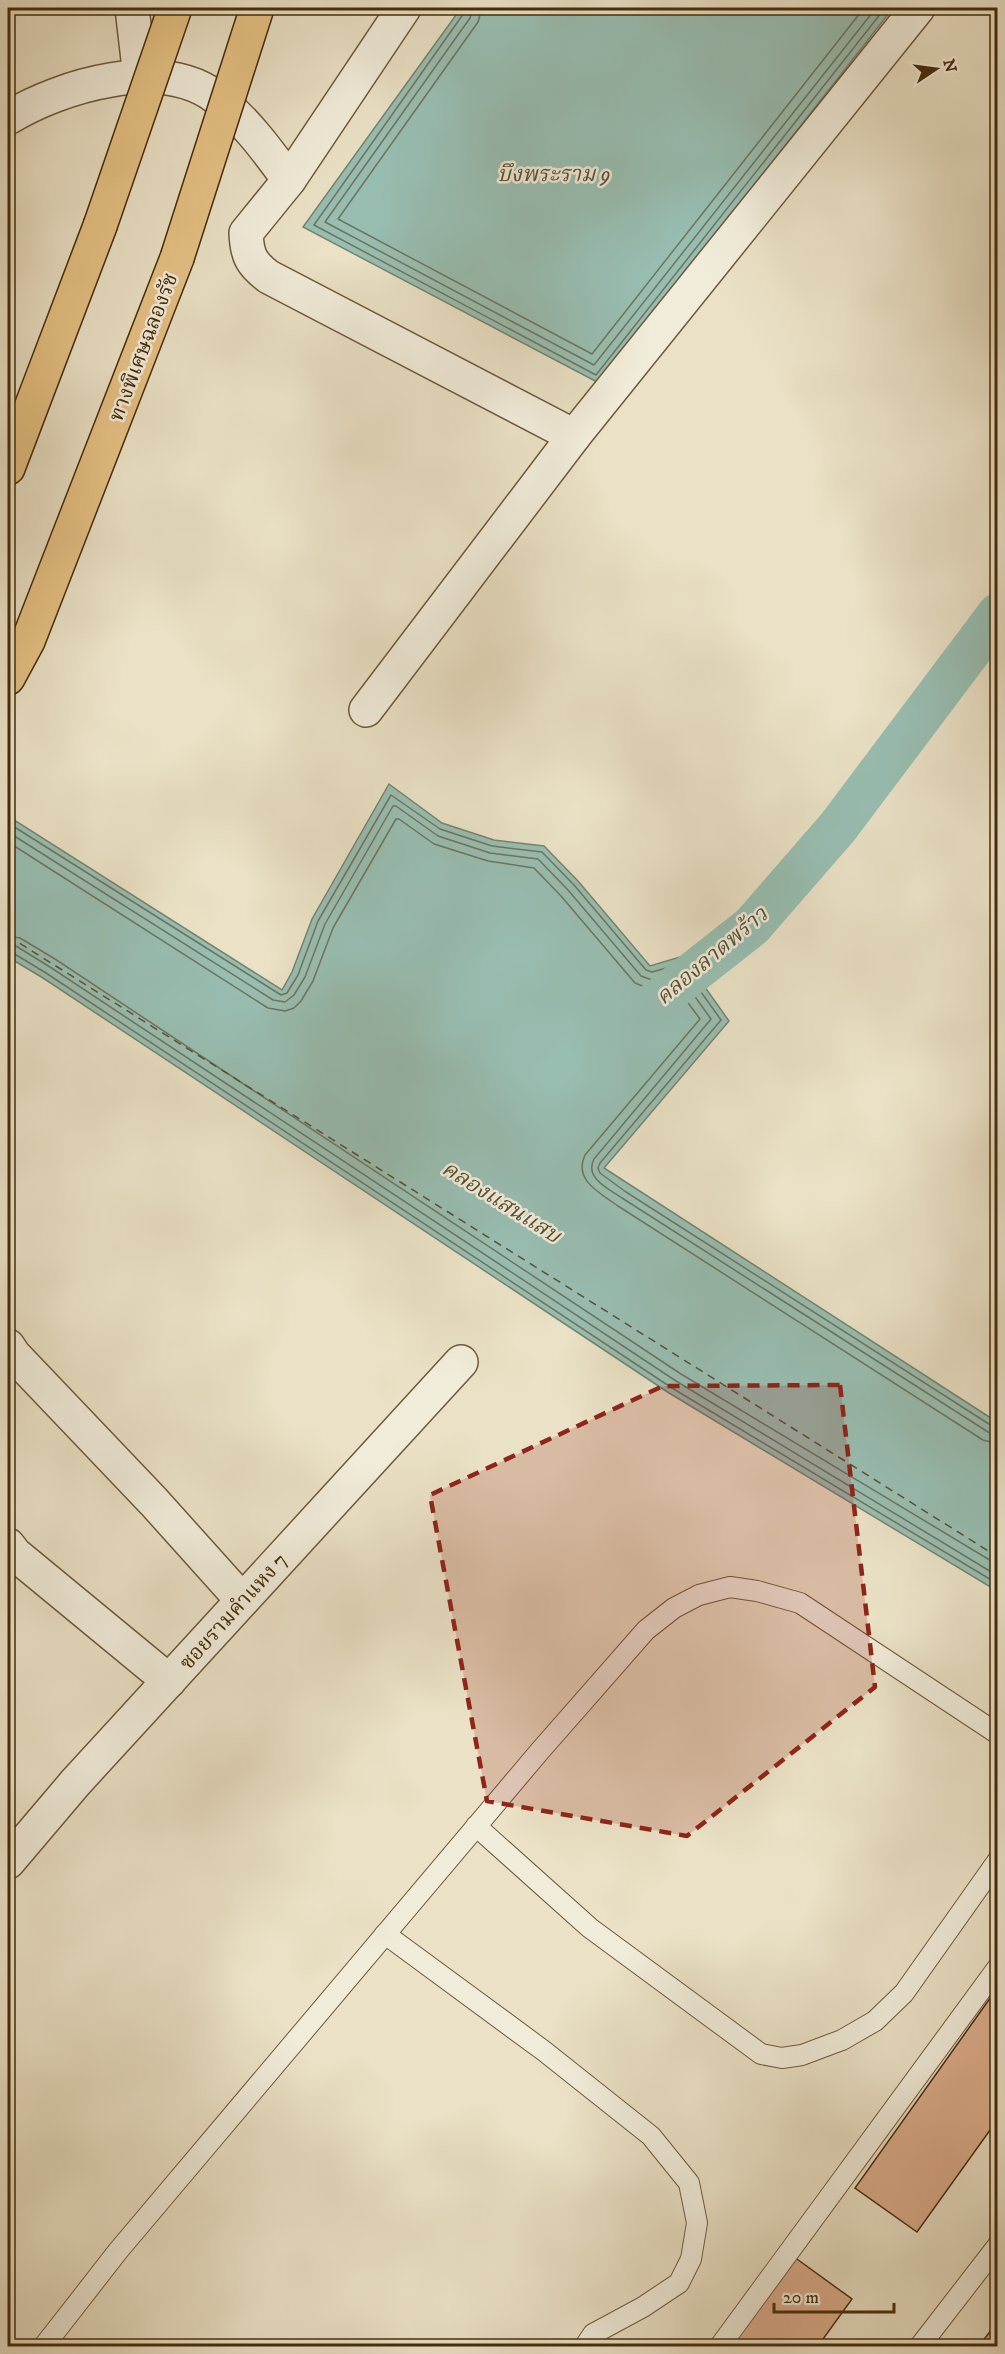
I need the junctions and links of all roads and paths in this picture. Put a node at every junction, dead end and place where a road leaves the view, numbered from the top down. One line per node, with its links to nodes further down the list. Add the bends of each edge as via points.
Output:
1 (132, 8): 6 (street)
2 (175, 8): 10 (highway, bridge, via 100,226)
3 (257, 8): 11 (highway, ทางพิเศษฉลองรัช, bridge, via 177,258 28,641)
4 (404, 8): 8 (street)
5 (918, 8): 9 (street)
6 (140, 77): 7 (street, via 78,88); 8 (street, via 183,81 215,96 247,124)
7 (8, 118)
8 (289, 180): 9 (street, via 246,233 247,248 258,269)
9 (574, 436): 12 (street)
10 (8, 468)
11 (8, 678)
12 (366, 710)
13 (8, 1346): 16 (street)
14 (461, 1362): 16 (street, ซอยรามคำแหง 7)
15 (8, 1545): 17 (street)
16 (242, 1600): 17 (street, ซอยรามคำแหง 7)
17 (169, 1681): 21 (street, ซอยรามคำแหง 7)
18 (998, 1734): 19 (lane, via 800,1603 730,1587 699,1595 646,1630)
19 (476, 1826): 20 (lane, via 590,1928 761,2054 782,2058 842,2040 875,2021 904,1993); 22 (lane)
20 (998, 1860)
21 (8, 1862)
22 (385, 1934): 25 (lane, via 118,2251); 26 (lane, via 651,2136 689,2183 697,2223 691,2259 679,2283 593,2334)
23 (998, 1967): 27 (lane)
24 (998, 2245): 28 (lane)
25 (46, 2346)
26 (585, 2346)
27 (720, 2346)
28 (920, 2346)

